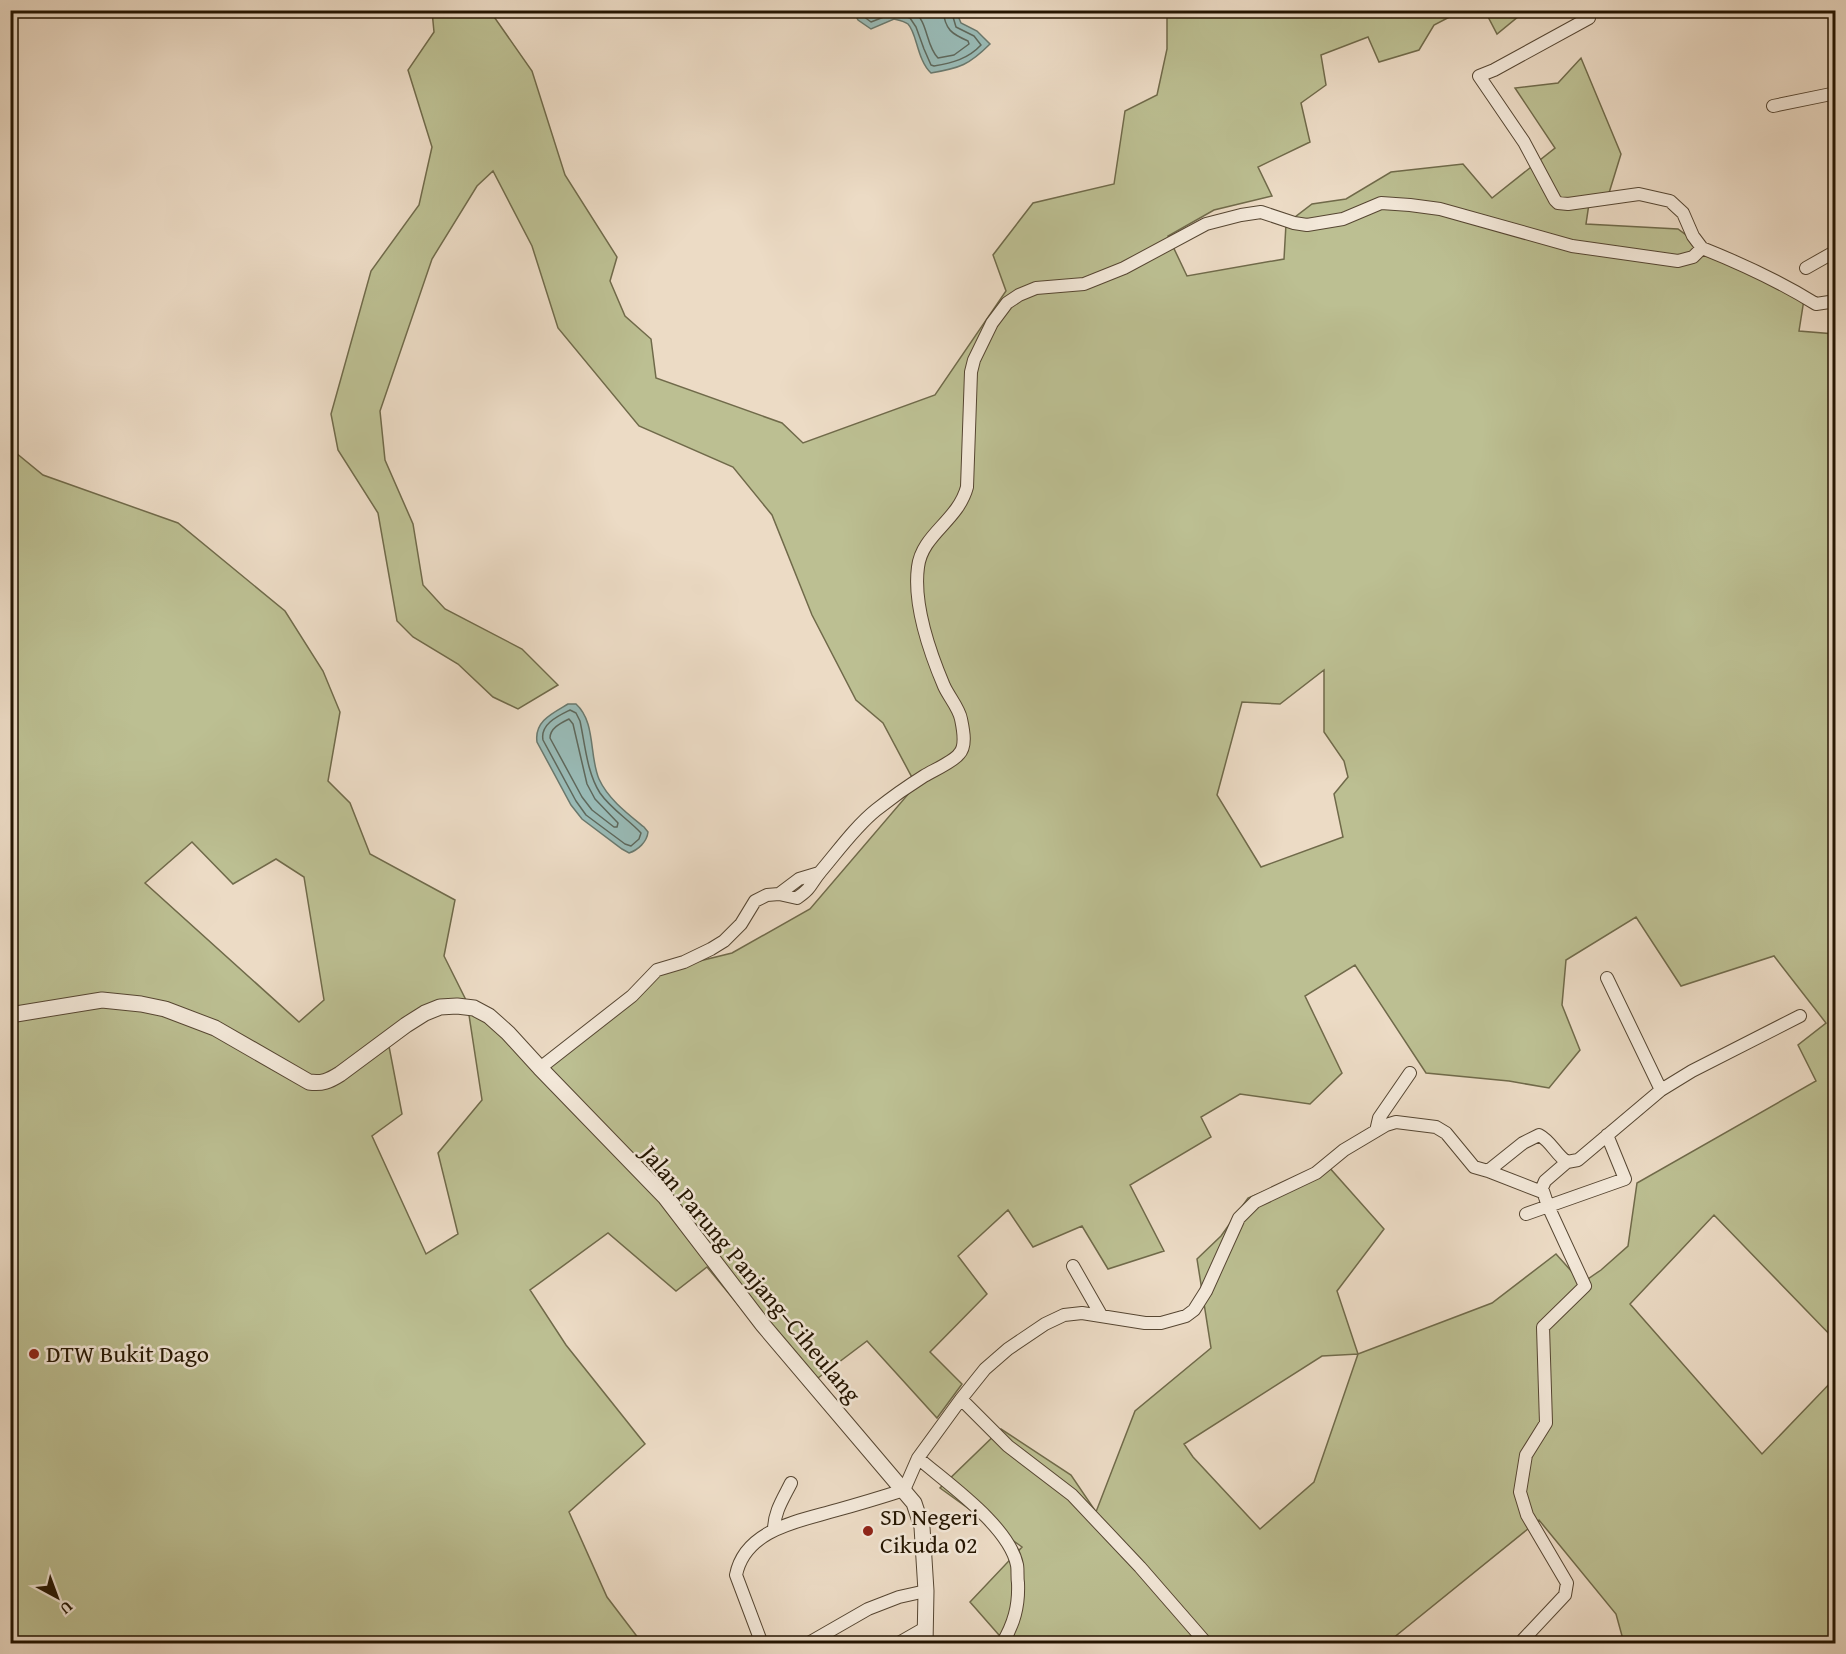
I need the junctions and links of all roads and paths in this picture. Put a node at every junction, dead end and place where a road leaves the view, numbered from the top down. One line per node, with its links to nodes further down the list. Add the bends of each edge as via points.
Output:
1 (1589, 18): 4 (street, via 1479,76 1524,142 1558,203 1639,194 1670,201 1683,213)
2 (1836, 93): 3 (street)
3 (1773, 106)
4 (1702, 248): 7 (street, via 1754,269 1815,304); 11 (street, via 1693,257 1678,261 1572,246 1440,209 1410,205 1381,203 1343,219 1306,225 1261,212 1206,224 1124,268 1084,284 1036,288 1007,303 992,323 971,372 964,499 924,545 918,563 919,604 927,636 937,670 960,716 964,745 959,755 875,811 849,836 810,889 797,898 779,894 755,901 741,924 724,941 684,962 657,970 632,996)
5 (1836, 250): 6 (street)
6 (1806, 268)
7 (1836, 301)
8 (1607, 978): 13 (street)
9 (10, 1015): 11 (street, Jalan Parung Panjang–Ciheulang, via 102,1000 165,1009 215,1028 319,1084 340,1074 425,1013 457,1006 474,1008 489,1016)
10 (1800, 1016): 13 (street)
11 (540, 1068): 26 (street, Jalan Parung Panjang–Ciheulang, via 664,1197 764,1325)
12 (1410, 1073): 14 (street, via 1378,1118)
13 (1661, 1090): 15 (street)
14 (1376, 1131): 17 (street, via 1396,1122 1436,1127 1446,1133 1474,1167); 22 (street, via 1316,1173 1247,1208 1232,1230 1206,1291 1186,1316 1145,1323)
15 (1607, 1136): 16 (street, via 1578,1160); 19 (street, via 1625,1179)
16 (1567, 1162): 17 (street, via 1539,1135); 18 (street, via 1545,1181)
17 (1488, 1171): 18 (street)
18 (1542, 1192): 19 (street)
19 (1548, 1206): 20 (street); 35 (street, via 1585,1286 1543,1327 1546,1423 1526,1455 1521,1492 1527,1515 1567,1582 1565,1595)
20 (1526, 1214)
21 (1073, 1266): 22 (street)
22 (1101, 1315): 23 (street, via 1072,1313 1046,1324 985,1369)
23 (961, 1399): 24 (street); 34 (street, via 1008,1446 1072,1495)
24 (918, 1458): 26 (street); 33 (street, via 993,1522 1008,1543 1017,1564 1019,1595 1015,1620)
25 (791, 1483): 27 (street, via 778,1506)
26 (904, 1490): 27 (street); 28 (street, Jalan Parung Panjang–Ciheulang, via 914,1503 922,1527)
27 (774, 1530): 30 (street, via 753,1544 736,1575)
28 (926, 1591): 29 (street, Jalan Parung Panjang–Ciheulang); 31 (street, via 868,1609)
29 (925, 1636): 32 (street)
30 (762, 1644)
31 (807, 1644)
32 (897, 1644)
33 (1002, 1644)
34 (1207, 1644)
35 (1519, 1644)

